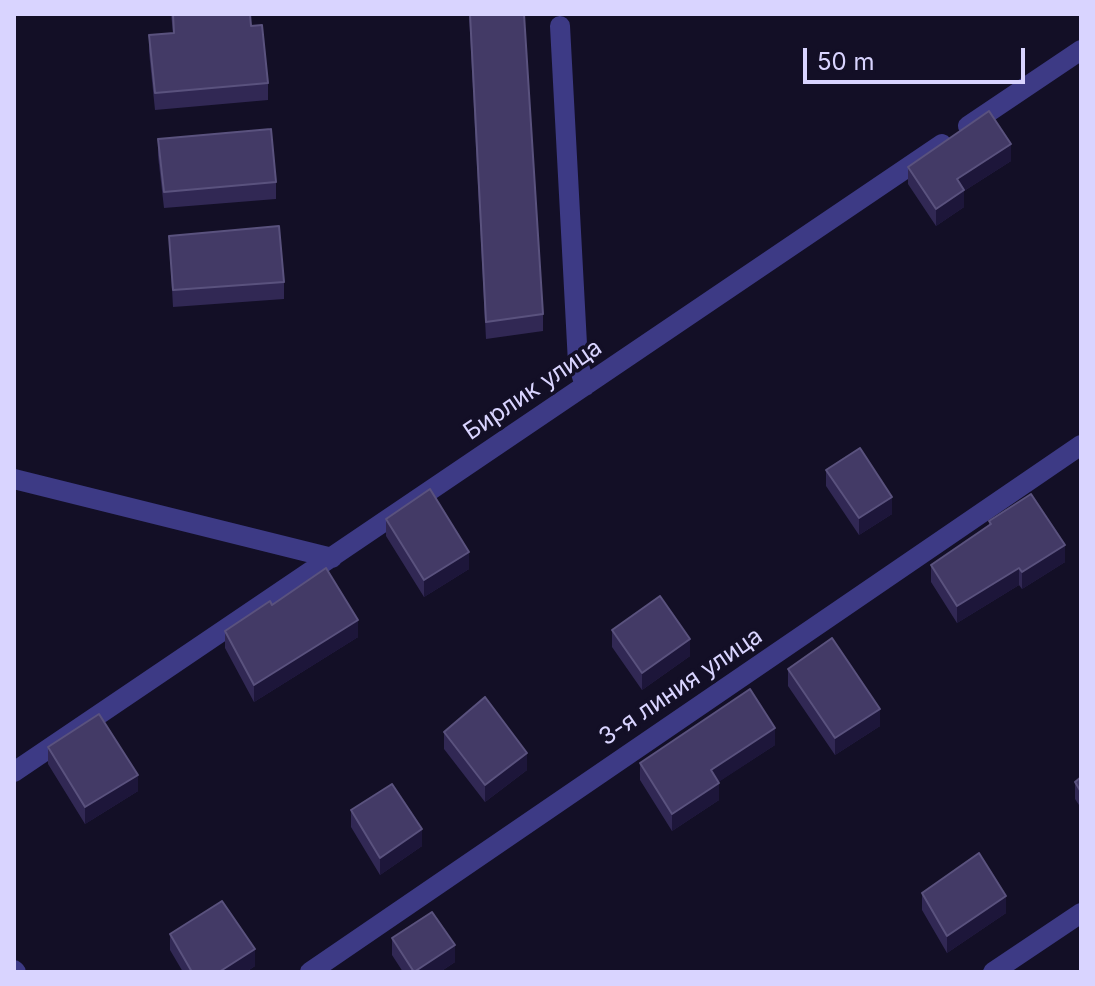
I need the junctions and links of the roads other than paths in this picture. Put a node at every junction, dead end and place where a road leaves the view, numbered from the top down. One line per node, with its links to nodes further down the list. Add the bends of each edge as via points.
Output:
1 (560, 26): 3 (street, via 578,363)
2 (1081, 50): 3 (street, Бирлик улица)
3 (585, 386): 6 (street, Бирлик улица)
4 (1081, 445): 9 (street, 3-я линия улица)
5 (14, 479): 6 (street)
6 (332, 558): 7 (street, Бирлик улица)
7 (14, 772)
8 (1081, 913): 10 (street)
9 (310, 972)
10 (993, 972)

